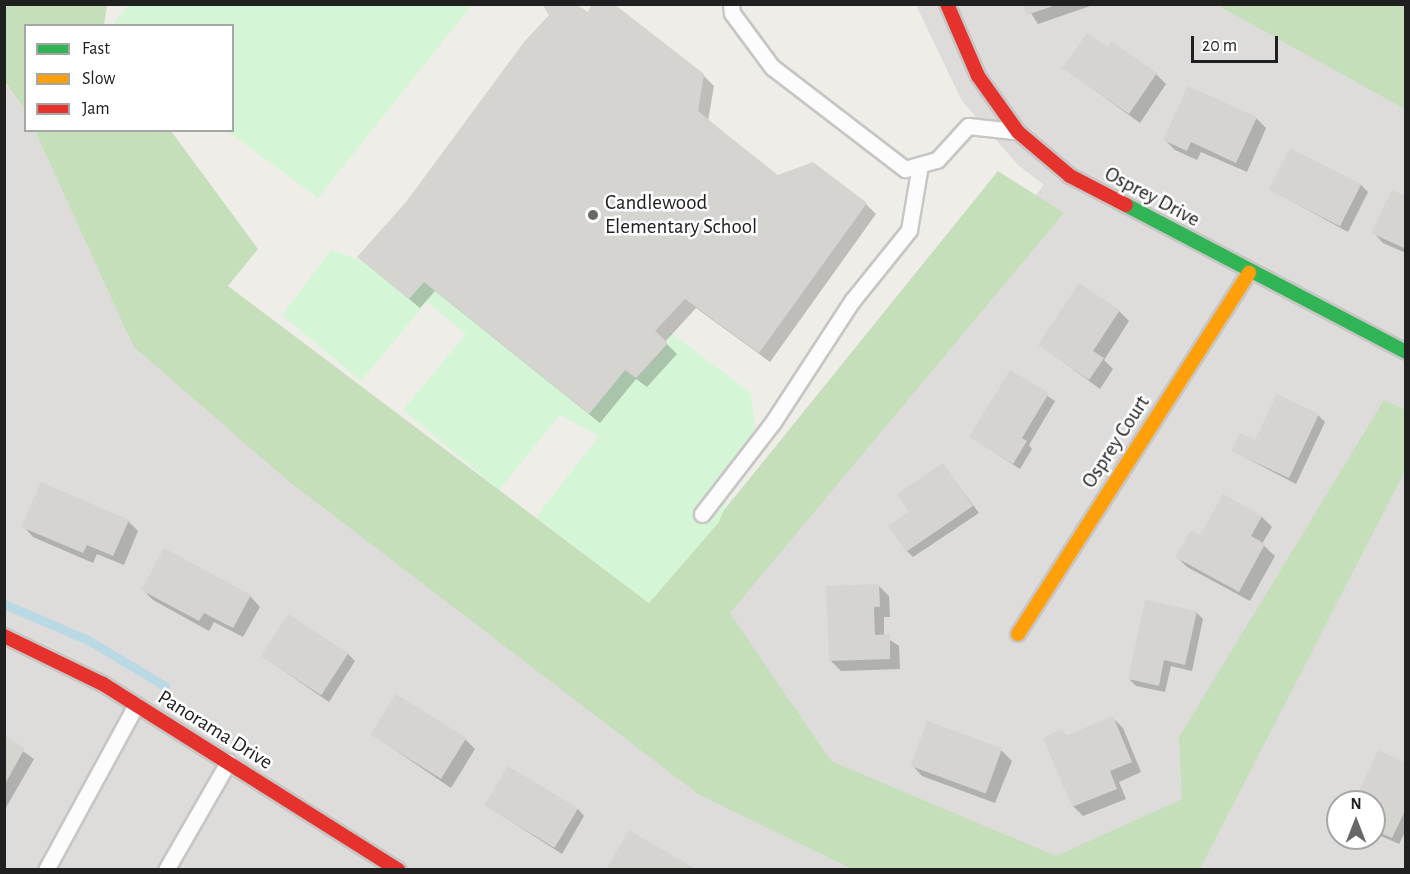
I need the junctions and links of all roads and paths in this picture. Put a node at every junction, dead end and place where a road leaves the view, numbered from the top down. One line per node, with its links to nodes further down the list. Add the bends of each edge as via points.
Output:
1 (731, 4): 4 (lane, via 732,13 772,67 905,169)
2 (947, 4): 3 (street, Osprey Drive, via 978,76)
3 (1018, 132): 4 (lane, via 968,126 937,160); 5 (street, Osprey Drive, via 1070,176)
4 (920, 165): 7 (lane, via 909,230 852,301 773,422)
5 (1249, 273): 6 (street, Osprey Drive); 8 (street, Osprey Court)
6 (1406, 352)
7 (702, 514)
8 (1018, 634)
9 (4, 636): 10 (street, Panorama Drive)
10 (136, 705): 11 (street, Panorama Drive); 12 (lane)
11 (228, 762): 13 (lane); 14 (street, Panorama Drive)
12 (46, 870)
13 (166, 870)
14 (399, 870)

